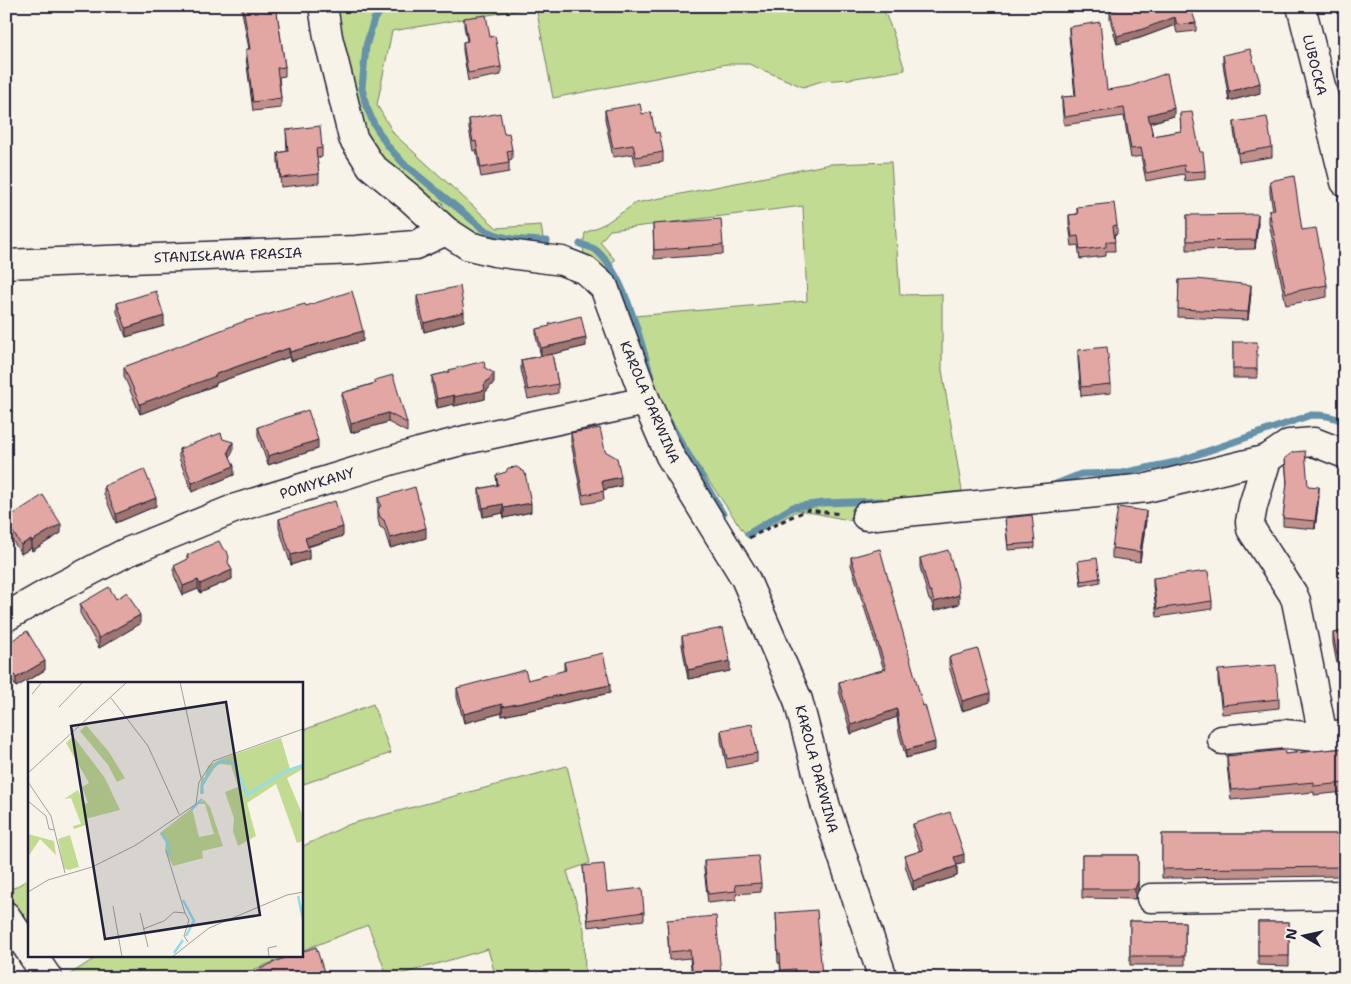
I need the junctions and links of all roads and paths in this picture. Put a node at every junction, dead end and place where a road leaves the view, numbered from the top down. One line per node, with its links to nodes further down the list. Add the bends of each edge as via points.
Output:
1 (323, 6): 4 (street, KAROLA DARWINA, via 353,138 371,166)
2 (1301, 6): 3 (street, LUBOCKA)
3 (1345, 182)
4 (446, 231): 5 (street, STANISŁAWA FRASIA, via 415,245 356,250); 6 (street, KAROLA DARWINA, via 469,246 562,262 585,270 604,287)
5 (6, 264)
6 (646, 401): 12 (street, POMYKANY, via 419,452 236,508 125,553); 21 (street, KAROLA DARWINA, via 670,456 745,578 798,700 826,807)
7 (1345, 454): 8 (street, via 1314,442 1289,444)
8 (1266, 459): 10 (street, via 1147,488); 13 (street, via 1253,506 1251,529 1296,601)
9 (825, 512): 11 (path, via 808,510)
10 (866, 516)
11 (745, 539)
12 (6, 617)
13 (1334, 735): 14 (street, via 1284,734)
14 (1222, 740)
15 (1345, 895): 16 (street)
16 (1151, 898)
17 (6, 916): 18 (street)
18 (28, 949)
19 (33, 956): 20 (street)
20 (48, 978)
21 (883, 978)

